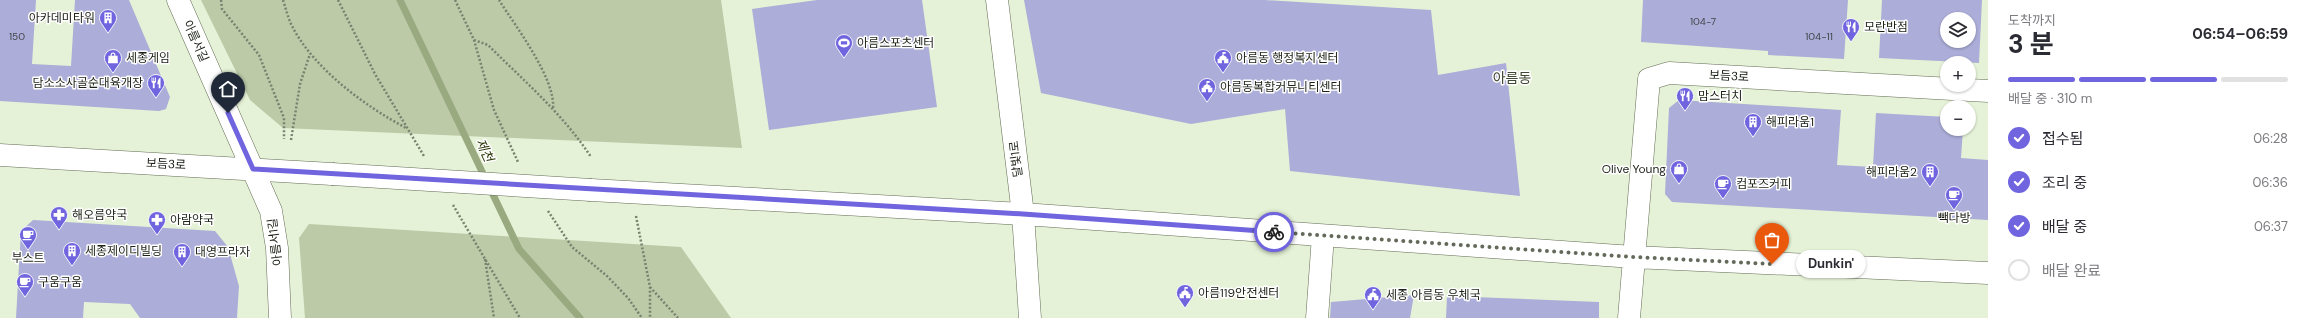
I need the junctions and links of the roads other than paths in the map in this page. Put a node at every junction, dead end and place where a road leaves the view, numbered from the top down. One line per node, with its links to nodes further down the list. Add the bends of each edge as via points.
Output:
1 (178, 0): 5 (street, 아름서길)
2 (997, 0): 6 (street, 달빛1로)
3 (1988, 91): 8 (street, 보듬3로, via 1669,73 1648,79)
4 (0, 155): 5 (street, 보듬3로)
5 (253, 169): 6 (street, 보듬3로, bridge); 10 (street, 아름서1길, via 271,211 277,248)
6 (1023, 214): 7 (street); 11 (street, 달빛1로)
7 (1323, 236): 8 (street); 12 (street)
8 (1633, 257): 9 (street); 13 (street)
9 (1988, 274)
10 (280, 318)
11 (1030, 318)
12 (1316, 318)
13 (1629, 318)

